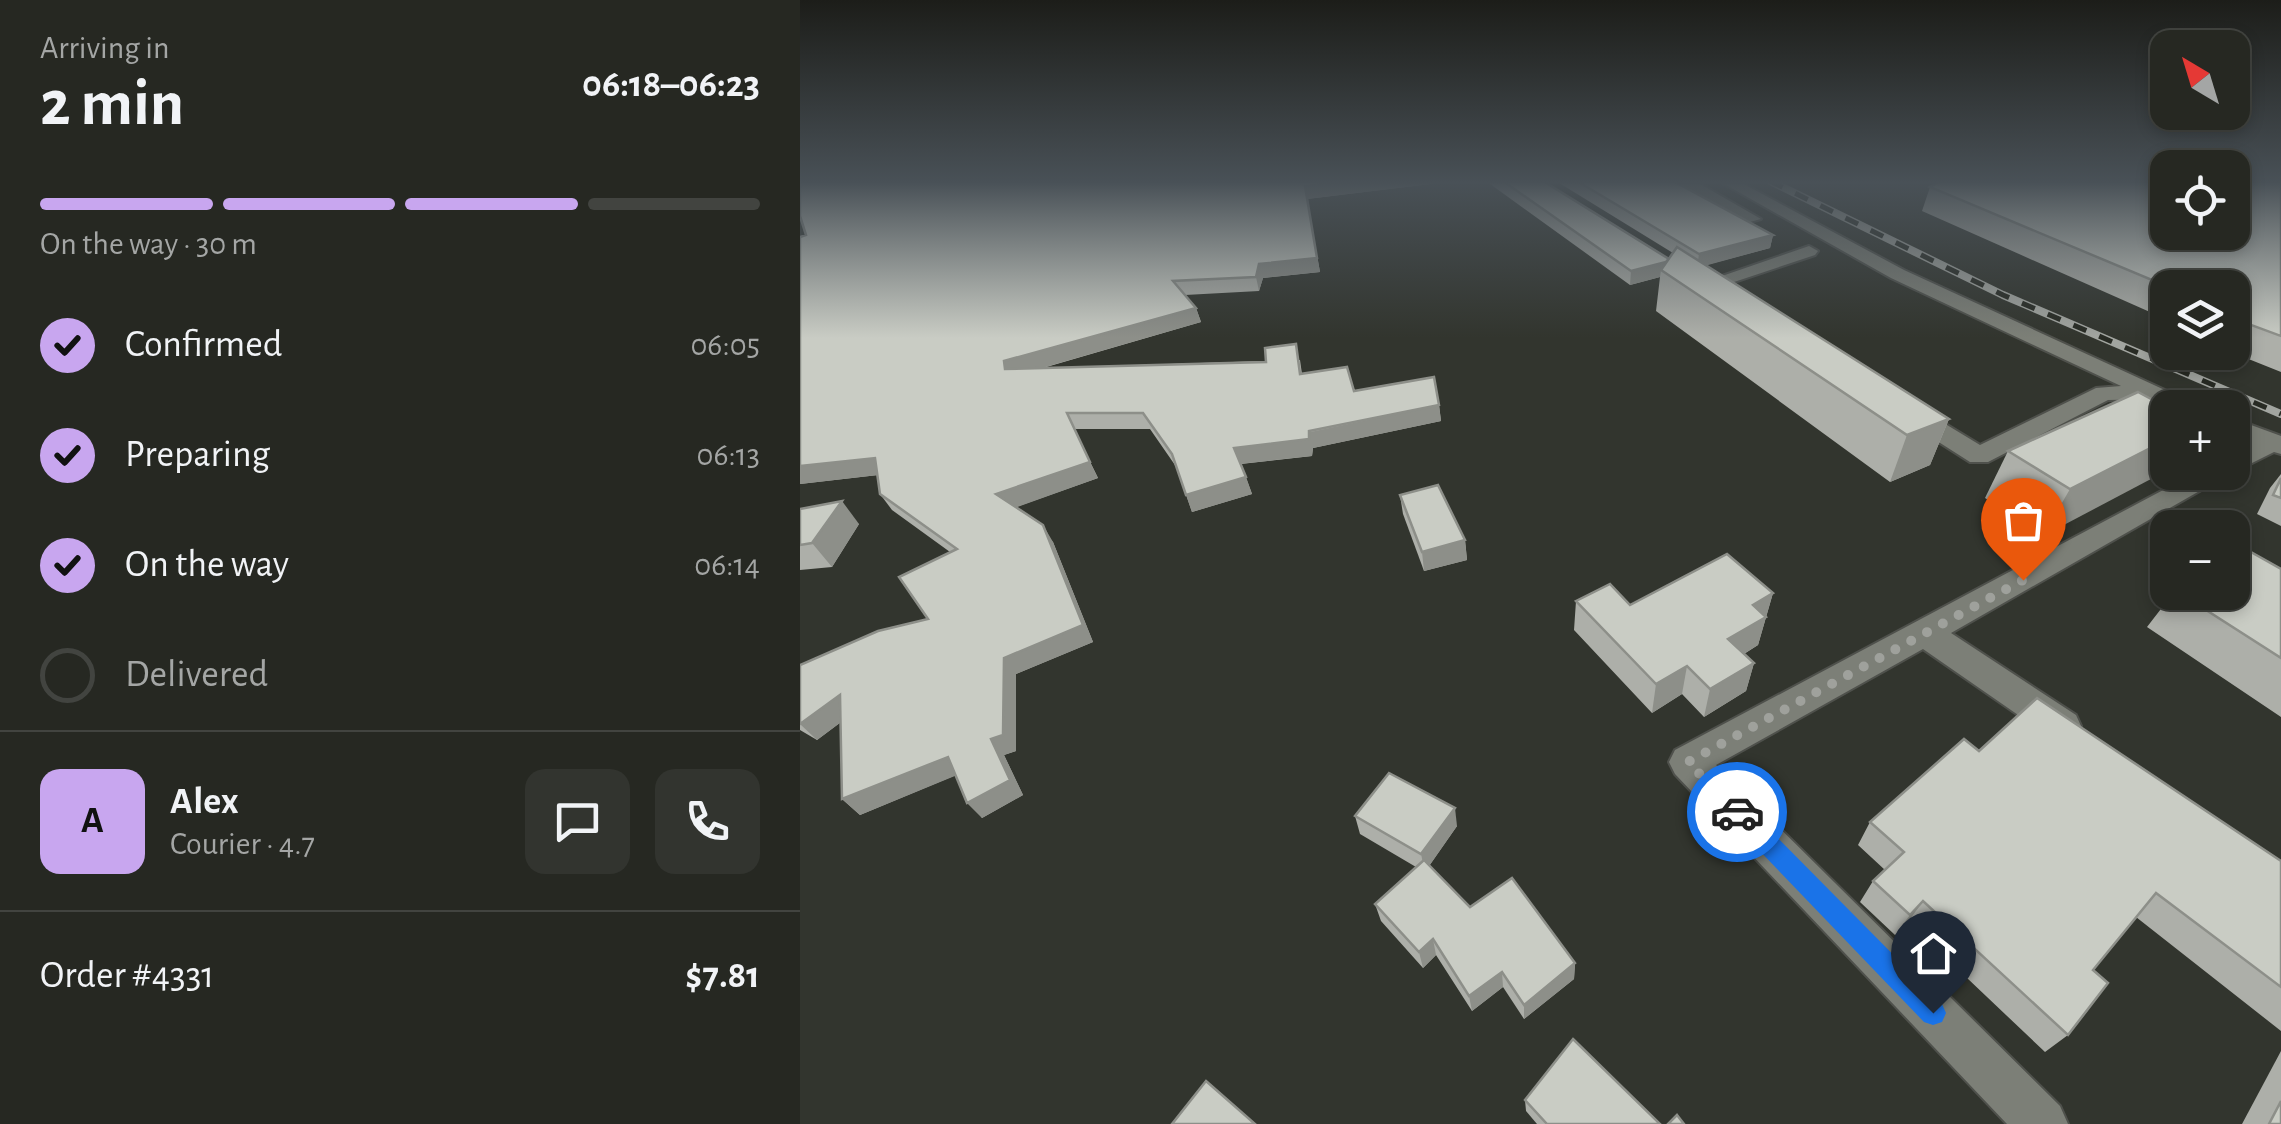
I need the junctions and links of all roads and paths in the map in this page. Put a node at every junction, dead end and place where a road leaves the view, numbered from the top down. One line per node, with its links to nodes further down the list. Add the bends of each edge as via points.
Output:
1 (1778, 233): 3 (street)
2 (1815, 233): 5 (street, via 1957,306)
3 (1809, 251): 4 (street, via 1697,280); 7 (street)
4 (1738, 306)
5 (2150, 390)
6 (2150, 392): 7 (street)
7 (2104, 393): 8 (street, via 1978,456)
8 (1898, 406)
9 (2250, 433): 10 (street)
10 (2277, 444): 11 (street)
11 (2250, 456)
12 (2185, 490): 13 (street)
13 (1925, 634): 14 (street); 15 (street, via 1688,762)
14 (2087, 742)
15 (2042, 1124)

